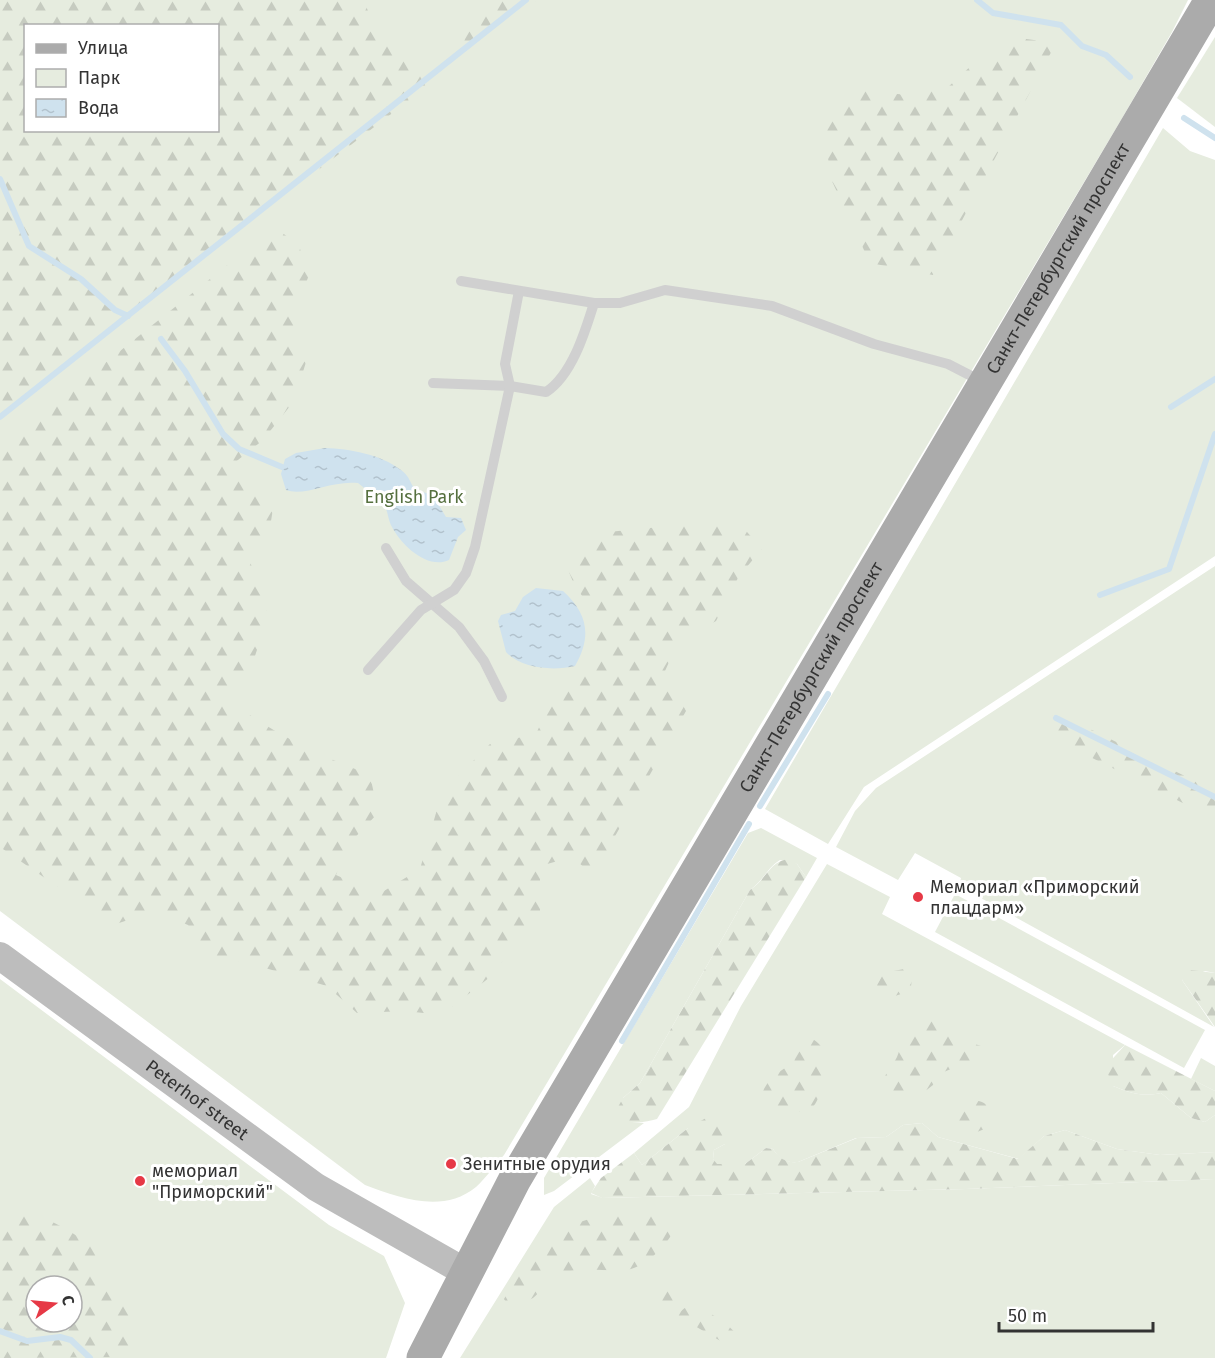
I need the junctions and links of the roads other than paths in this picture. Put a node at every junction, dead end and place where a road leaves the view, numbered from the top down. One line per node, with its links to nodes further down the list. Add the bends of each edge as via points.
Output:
1 (1211, 0): 6 (main road, Санкт-Петербургский проспект)
2 (461, 281): 3 (lane)
3 (519, 291): 4 (lane); 7 (lane, via 505,364)
4 (594, 303): 6 (lane, via 620,303 664,290 772,306 874,344 948,364); 7 (lane, via 559,383 546,392)
5 (433, 383): 7 (lane)
6 (985, 383): 13 (main road, Санкт-Петербургский проспект, via 524,1163)
7 (510, 386): 9 (lane, via 466,573 454,590)
8 (386, 548): 9 (lane, via 406,581)
9 (431, 604): 10 (lane, via 402,629); 11 (lane, via 459,627 484,661)
10 (368, 670)
11 (502, 697)
12 (0, 956): 13 (main road, via 316,1187)
13 (467, 1274): 14 (main road, Санкт-Петербургский проспект)
14 (423, 1358)

